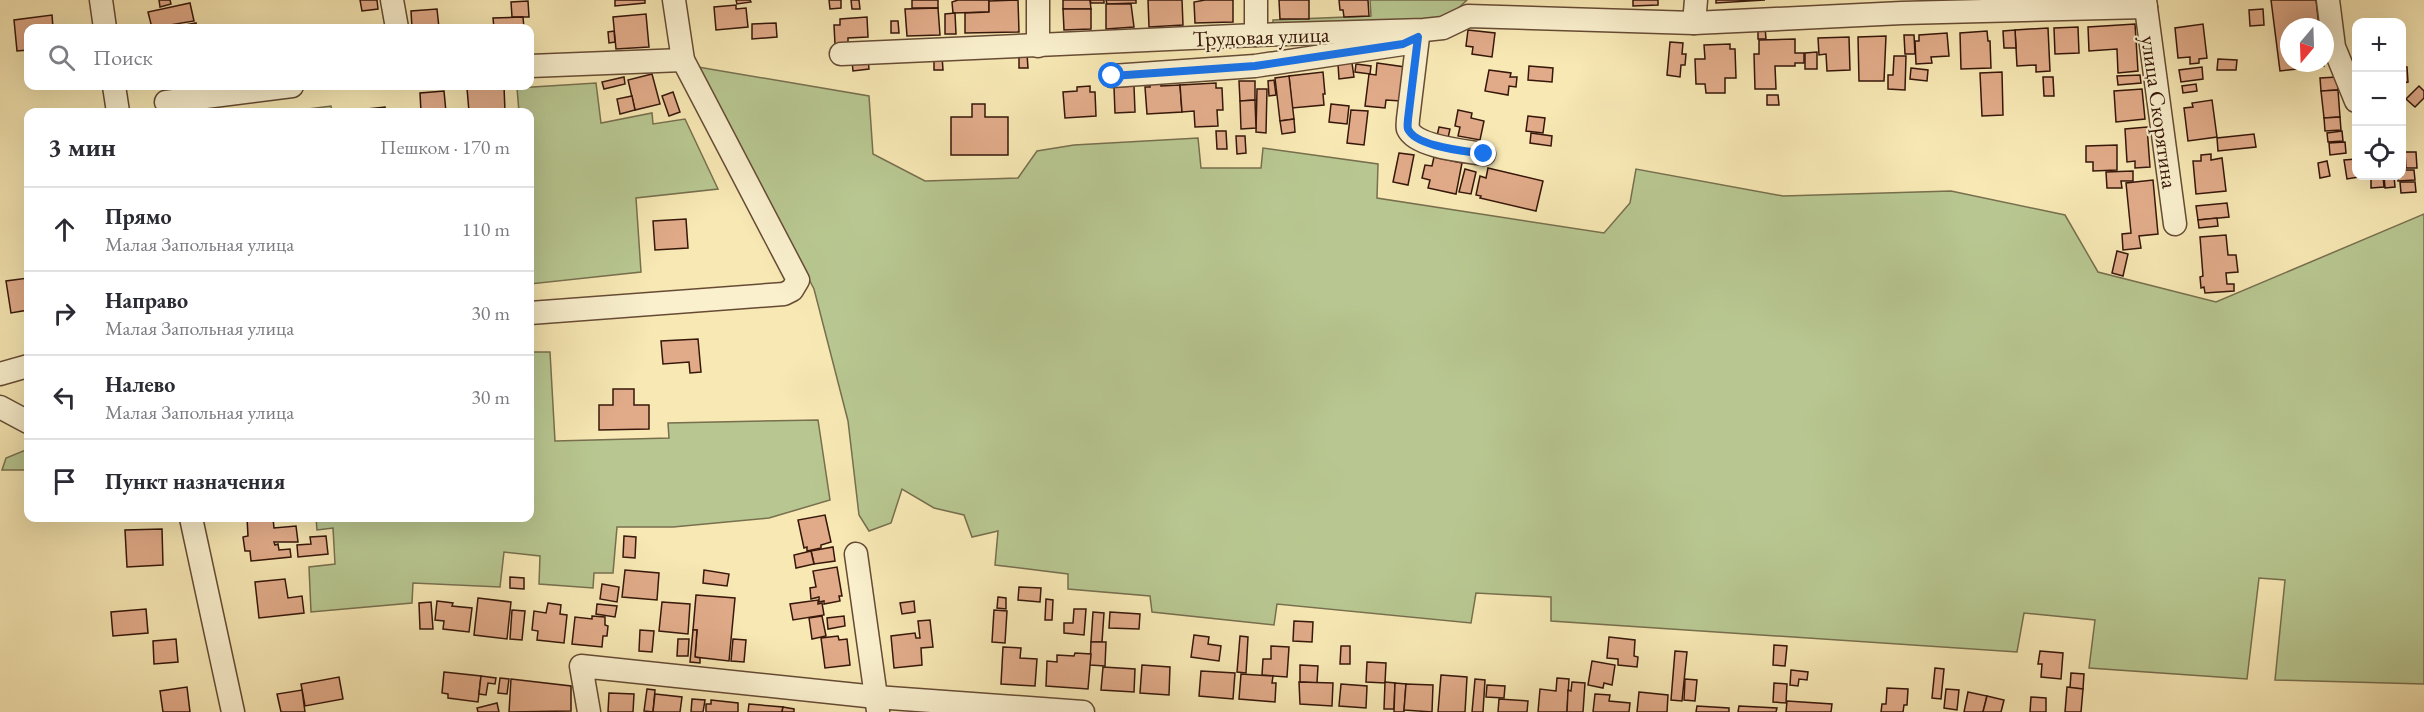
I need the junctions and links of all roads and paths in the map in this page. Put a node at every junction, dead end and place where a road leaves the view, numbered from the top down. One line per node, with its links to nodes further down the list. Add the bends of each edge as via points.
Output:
1 (101, 0): 12 (street)
2 (392, 0): 13 (street)
3 (674, 0): 18 (street)
4 (1038, 0): 16 (street)
5 (1256, 0): 15 (street)
6 (1696, 0): 11 (street)
7 (2328, 0): 23 (street, via 2334,47)
8 (2145, 3): 9 (street, Трудовая улица); 27 (street, улица Скорятина)
9 (1902, 7): 11 (street, Трудовая улица)
10 (1472, 8): 11 (street, Трудовая улица); 14 (street, Трудовая улица, via 1443,28)
11 (1694, 23)
12 (104, 24)
13 (396, 24)
14 (1421, 34): 15 (street, Трудовая улица); 20 (street, via 1403,44 1255,66); 26 (street, via 1408,129 1426,143)
15 (1256, 35): 16 (street, Трудовая улица)
16 (1038, 46): 17 (street, Трудовая улица)
17 (841, 54)
18 (683, 60): 19 (street); 28 (street, via 798,280 784,294)
19 (534, 66)
20 (1112, 76)
21 (115, 90): 25 (street)
22 (260, 90): 24 (street)
23 (2352, 91)
24 (166, 102)
25 (117, 108)
26 (1484, 154)
27 (2175, 224)
28 (534, 313)
29 (24, 367): 30 (street)
30 (0, 374)
31 (0, 407): 32 (street)
32 (24, 420)
33 (192, 522): 36 (street)
34 (856, 554): 35 (street)
35 (877, 704): 37 (street, via 581,666); 38 (street)
36 (233, 712)
37 (589, 712)
38 (1083, 712)

